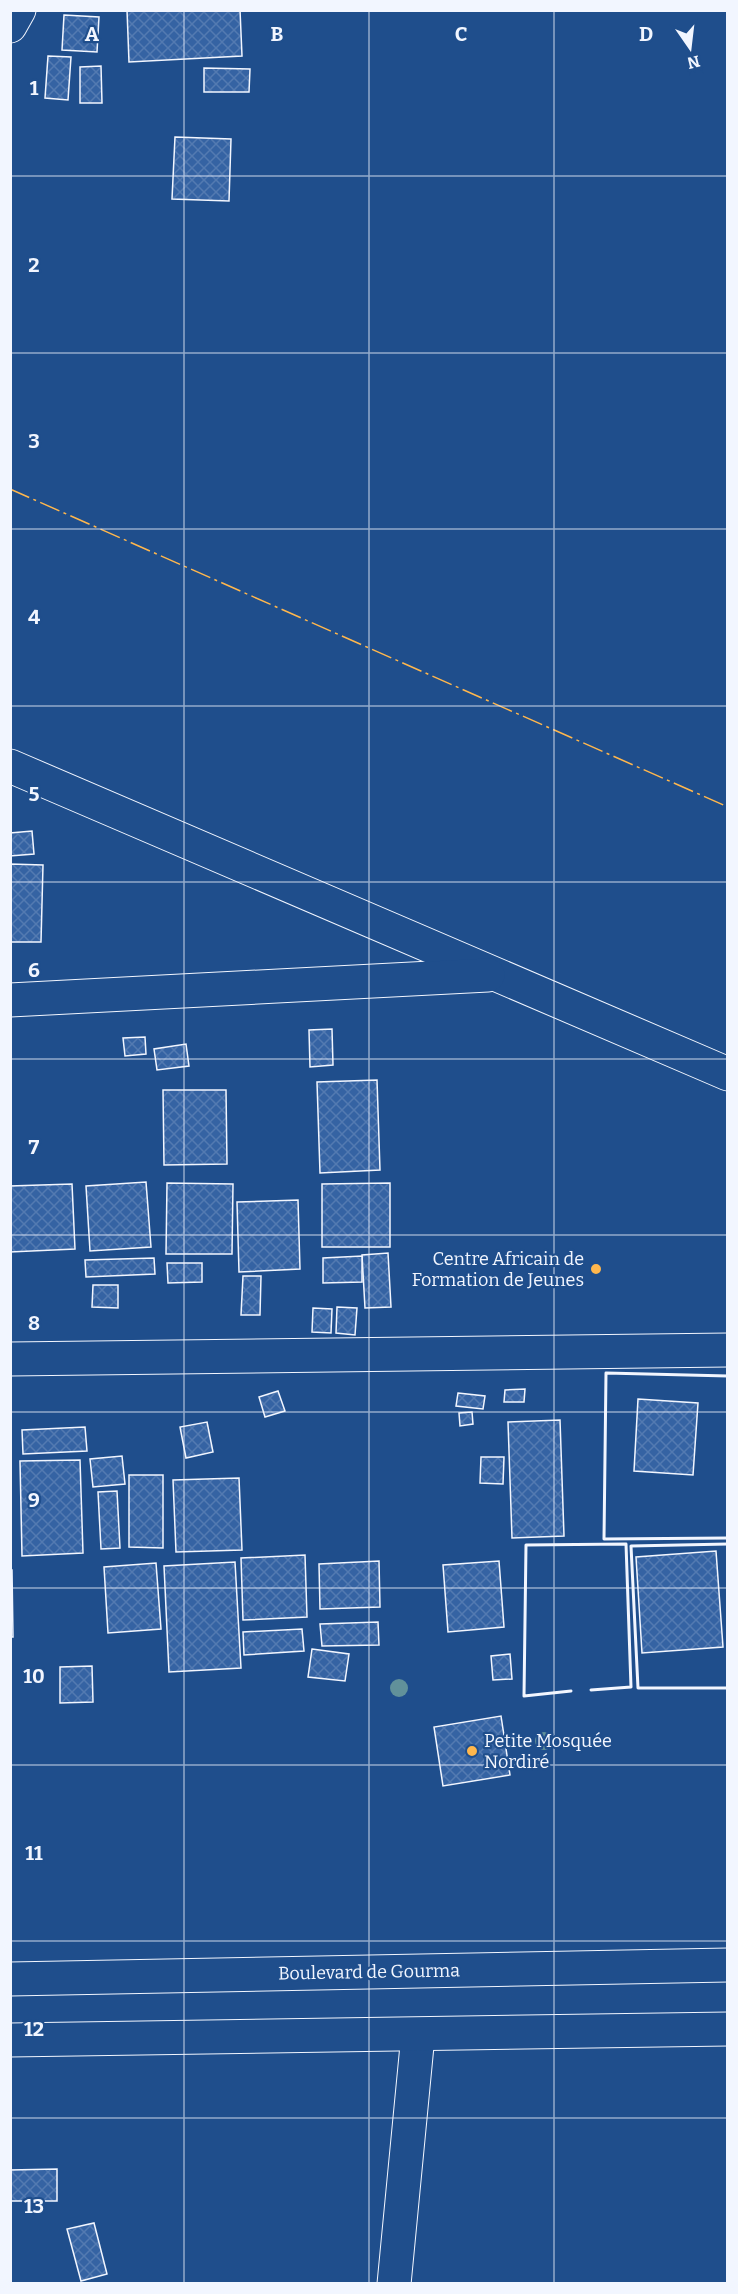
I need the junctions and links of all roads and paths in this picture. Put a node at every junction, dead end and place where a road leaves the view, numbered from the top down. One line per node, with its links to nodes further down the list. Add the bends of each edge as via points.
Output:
1 (19, 10): 2 (main road)
2 (10, 26)
3 (10, 766): 4 (main road)
4 (496, 975): 5 (main road); 6 (main road)
5 (10, 1000)
6 (728, 1074)
7 (728, 1350): 8 (main road)
8 (10, 1359)
9 (728, 1965): 10 (main road, Boulevard de Gourma)
10 (10, 1979)
11 (728, 2029): 12 (main road)
12 (418, 2035): 13 (main road); 14 (main road)
13 (10, 2040)
14 (394, 2283)

